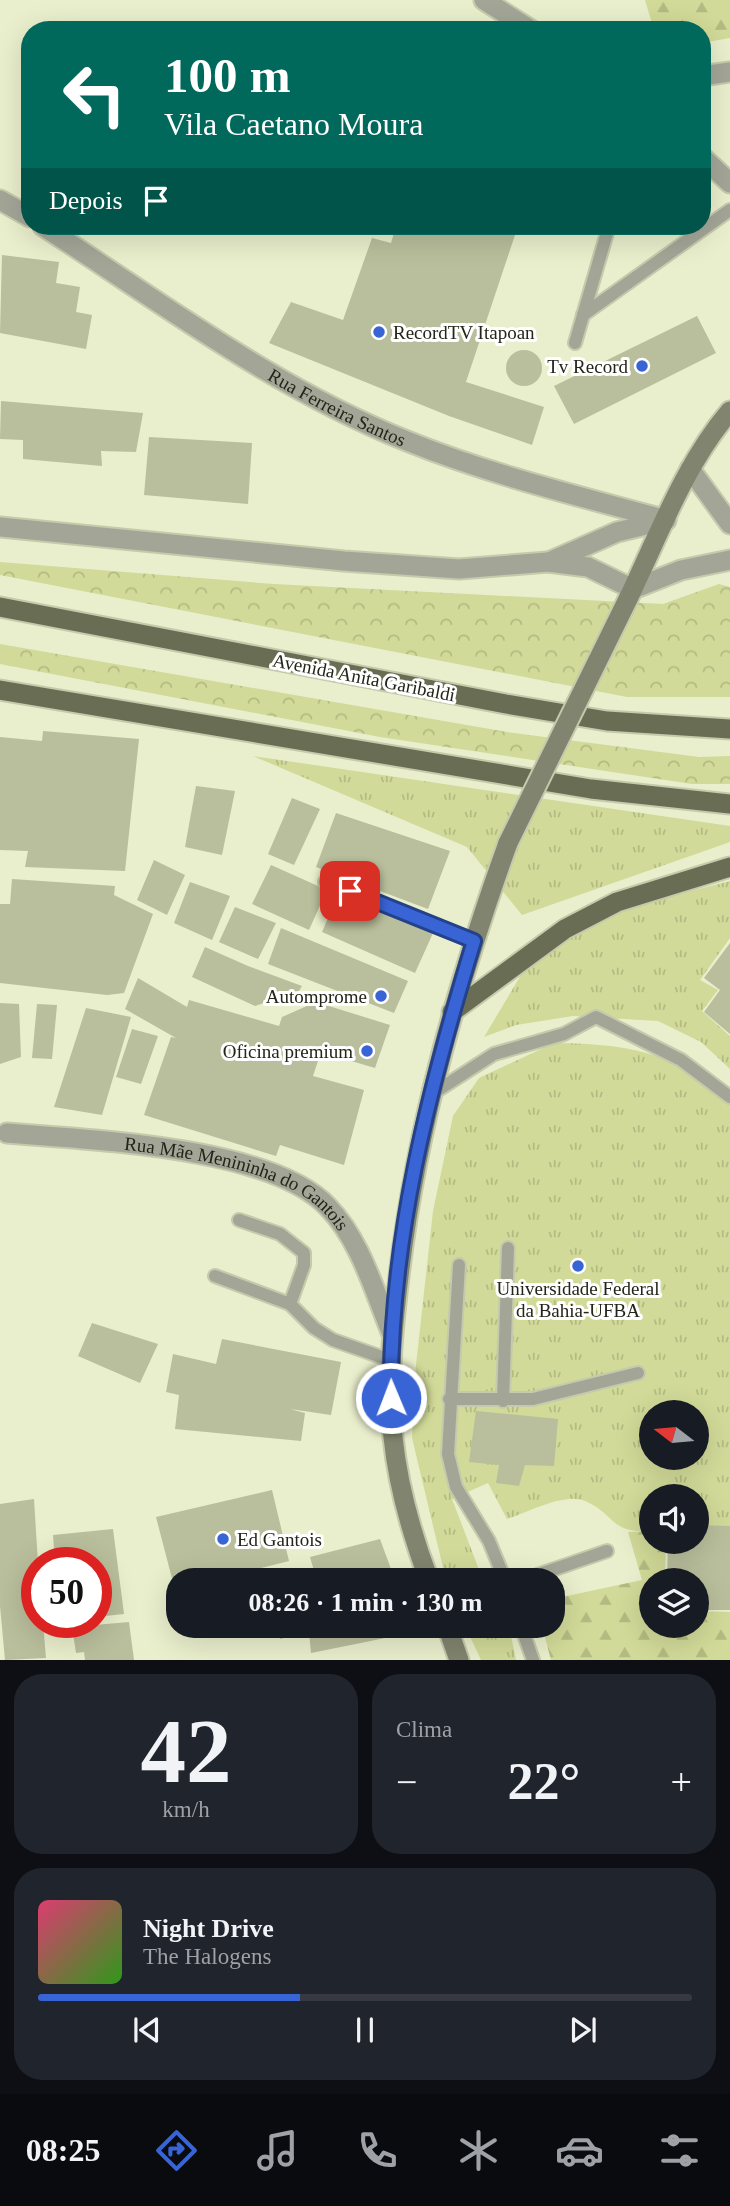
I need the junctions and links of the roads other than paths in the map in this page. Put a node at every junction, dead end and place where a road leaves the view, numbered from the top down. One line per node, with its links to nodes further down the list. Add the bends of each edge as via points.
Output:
1 (484, 0): 2 (street)
2 (517, 21)
3 (730, 72): 4 (street)
4 (711, 75)
5 (711, 165): 6 (street)
6 (730, 183)
7 (0, 200): 9 (street)
8 (730, 210): 10 (lane)
9 (21, 212)
10 (711, 224)
11 (57, 235): 18 (street, Rua Ferreira Santos, via 221,343 362,421 486,471)
12 (606, 235): 14 (lane)
13 (695, 235): 14 (lane)
14 (583, 315): 15 (lane)
15 (575, 343)
16 (730, 411): 17 (main road)
17 (690, 469): 18 (main road); 19 (street)
18 (666, 520): 22 (street, via 617,532); 23 (main road)
19 (730, 524)
20 (0, 527): 22 (street, via 336,561 447,568)
21 (730, 560): 23 (street, via 681,570)
22 (548, 562): 23 (street, via 588,567)
23 (630, 594): 30 (main road, bridge, via 508,844)
24 (0, 607): 26 (main road, Avenida Anita Garibaldi, via 506,704 621,723)
25 (0, 690): 27 (main road, via 591,789)
26 (730, 729)
27 (730, 804)
28 (730, 867): 31 (main road, via 617,902 565,929)
29 (325, 882): 30 (lane)
30 (474, 941): 31 (main road)
31 (452, 1012): 32 (main road)
32 (429, 1096): 33 (lane, via 494,1054 564,1034 596,1017 681,1059); 40 (main road, via 409,1196)
33 (730, 1097)
34 (6, 1133): 40 (street, Rua Mãe Menininha do Gantois, via 198,1153 298,1185 327,1205 352,1236)
35 (239, 1220): 39 (lane, via 280,1234 304,1253)
36 (508, 1248): 44 (lane)
37 (459, 1265): 43 (lane)
38 (215, 1276): 39 (lane)
39 (290, 1304): 41 (lane, via 332,1340)
40 (392, 1334): 41 (main road)
41 (390, 1360): 46 (main road, via 393,1438 401,1489)
42 (638, 1373): 44 (lane, via 533,1399)
43 (449, 1399): 44 (lane); 47 (lane, via 448,1454 456,1487)
44 (503, 1401)
45 (607, 1551): 48 (lane)
46 (425, 1568)
47 (500, 1568)
48 (558, 1568)
49 (452, 1638): 51 (main road)
50 (525, 1638): 52 (lane)
51 (460, 1660)
52 (533, 1660)

